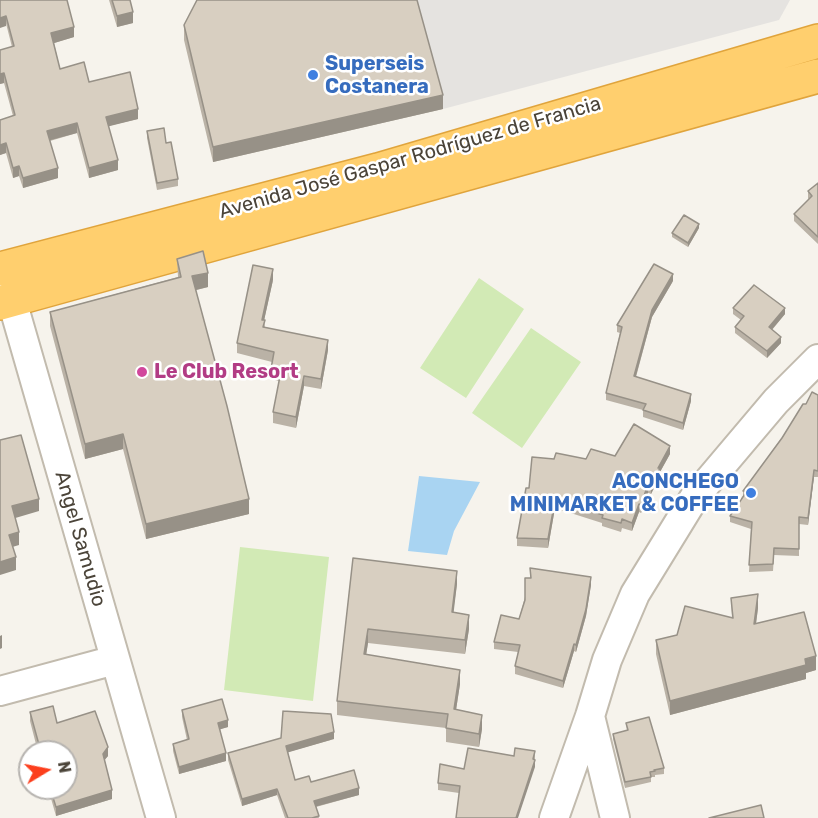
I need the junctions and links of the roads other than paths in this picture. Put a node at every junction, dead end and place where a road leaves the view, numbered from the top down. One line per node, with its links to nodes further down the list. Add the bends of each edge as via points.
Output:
1 (818, 40): 3 (highway, Avenida José Gaspar Rodríguez de Francia, via 378,170)
2 (818, 76): 4 (highway, Avenida José Gaspar Rodríguez de Francia)
3 (1, 266): 4 (street, Angel Samudio)
4 (6, 302): 6 (street, Angel Samudio)
5 (818, 359): 8 (street, via 776,401 694,498 635,594 606,660)
6 (115, 660): 7 (street); 9 (street, Angel Samudio)
7 (0, 691)
8 (590, 716): 10 (street); 11 (street)
9 (161, 818)
10 (554, 818)
11 (615, 818)

